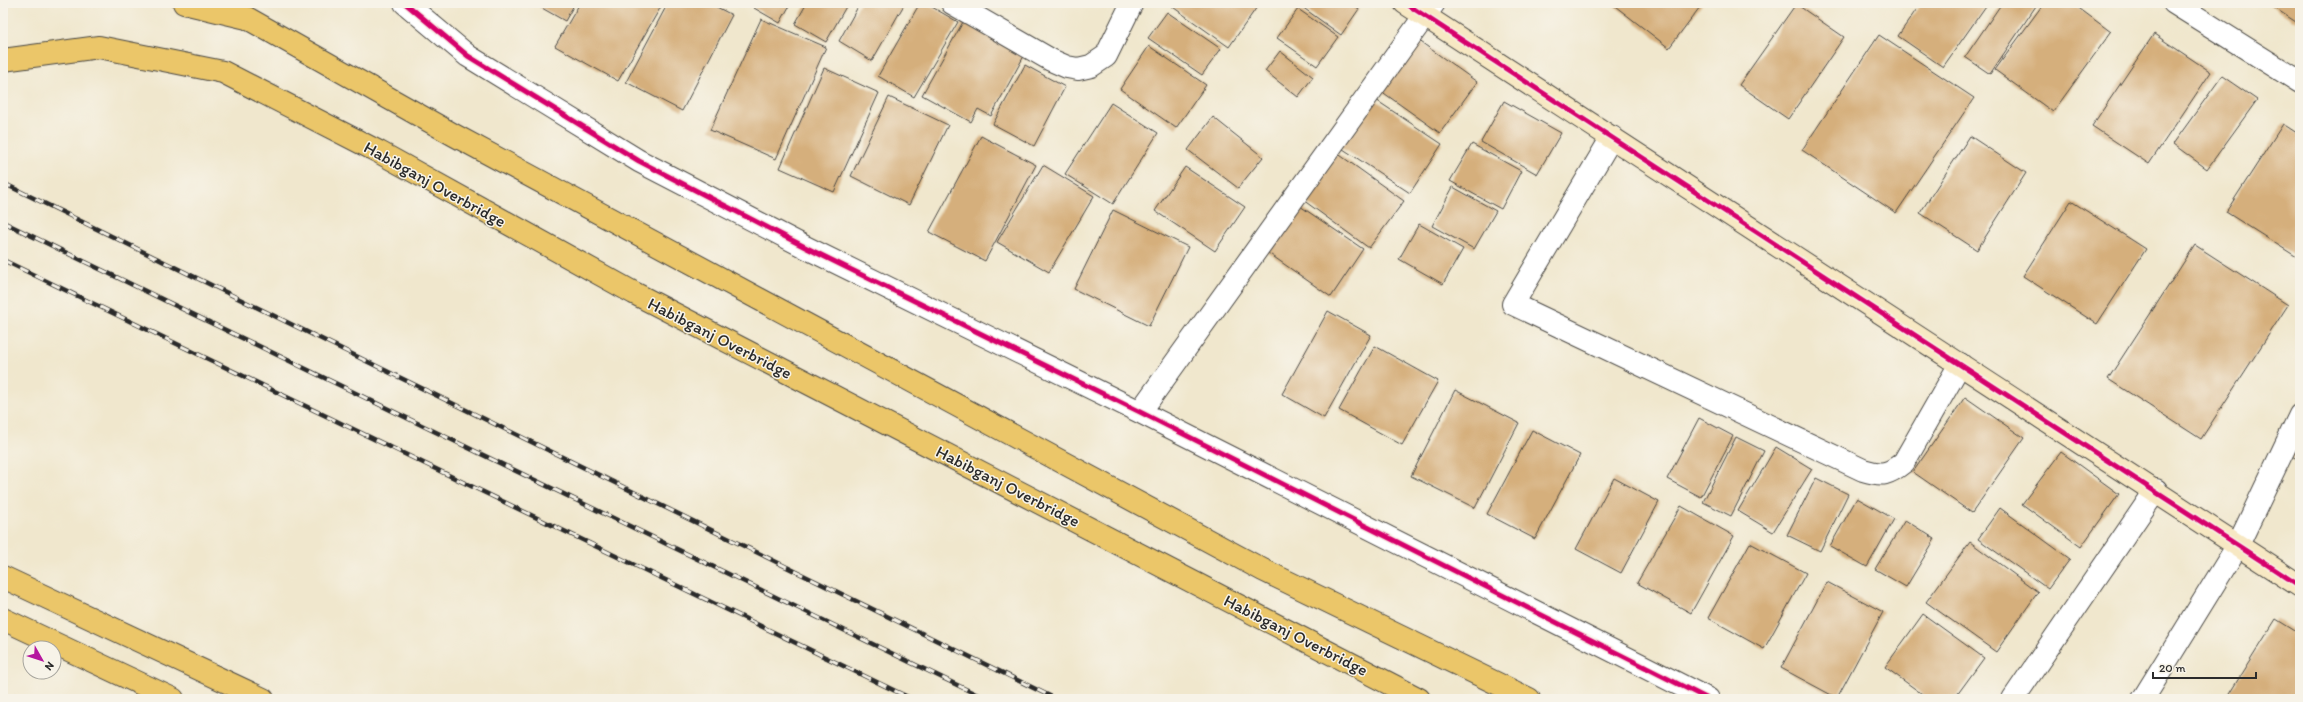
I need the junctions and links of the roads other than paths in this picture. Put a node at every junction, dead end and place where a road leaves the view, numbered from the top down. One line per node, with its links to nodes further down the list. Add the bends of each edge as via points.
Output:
1 (184, 3): 22 (main road, via 247,18 454,135 1263,570)
2 (405, 3): 12 (street, via 468,56 639,161 807,248)
3 (952, 3): 4 (street, via 1051,60 1078,69 1091,66 1106,56)
4 (1132, 3)
5 (1405, 3): 7 (street)
6 (2174, 3): 9 (street)
7 (1430, 10): 10 (street); 12 (street)
8 (3, 60): 21 (main road, Habibganj Overbridge, via 99,48 223,72 379,152 634,293)
9 (2300, 82)
10 (1612, 137): 11 (street); 11 (street, via 1513,304 1863,470 1880,475 1893,472 1904,462)
11 (1960, 364): 14 (street)
12 (1140, 412): 23 (street)
13 (2300, 415): 15 (street)
14 (2156, 490): 15 (street); 24 (street)
15 (2238, 545): 17 (street); 25 (street)
16 (3, 577): 20 (main road)
17 (2300, 586)
18 (3, 619): 19 (main road)
19 (172, 699)
20 (263, 699)
21 (1419, 699)
22 (1528, 699)
23 (1708, 699)
24 (2013, 699)
25 (2143, 699)

